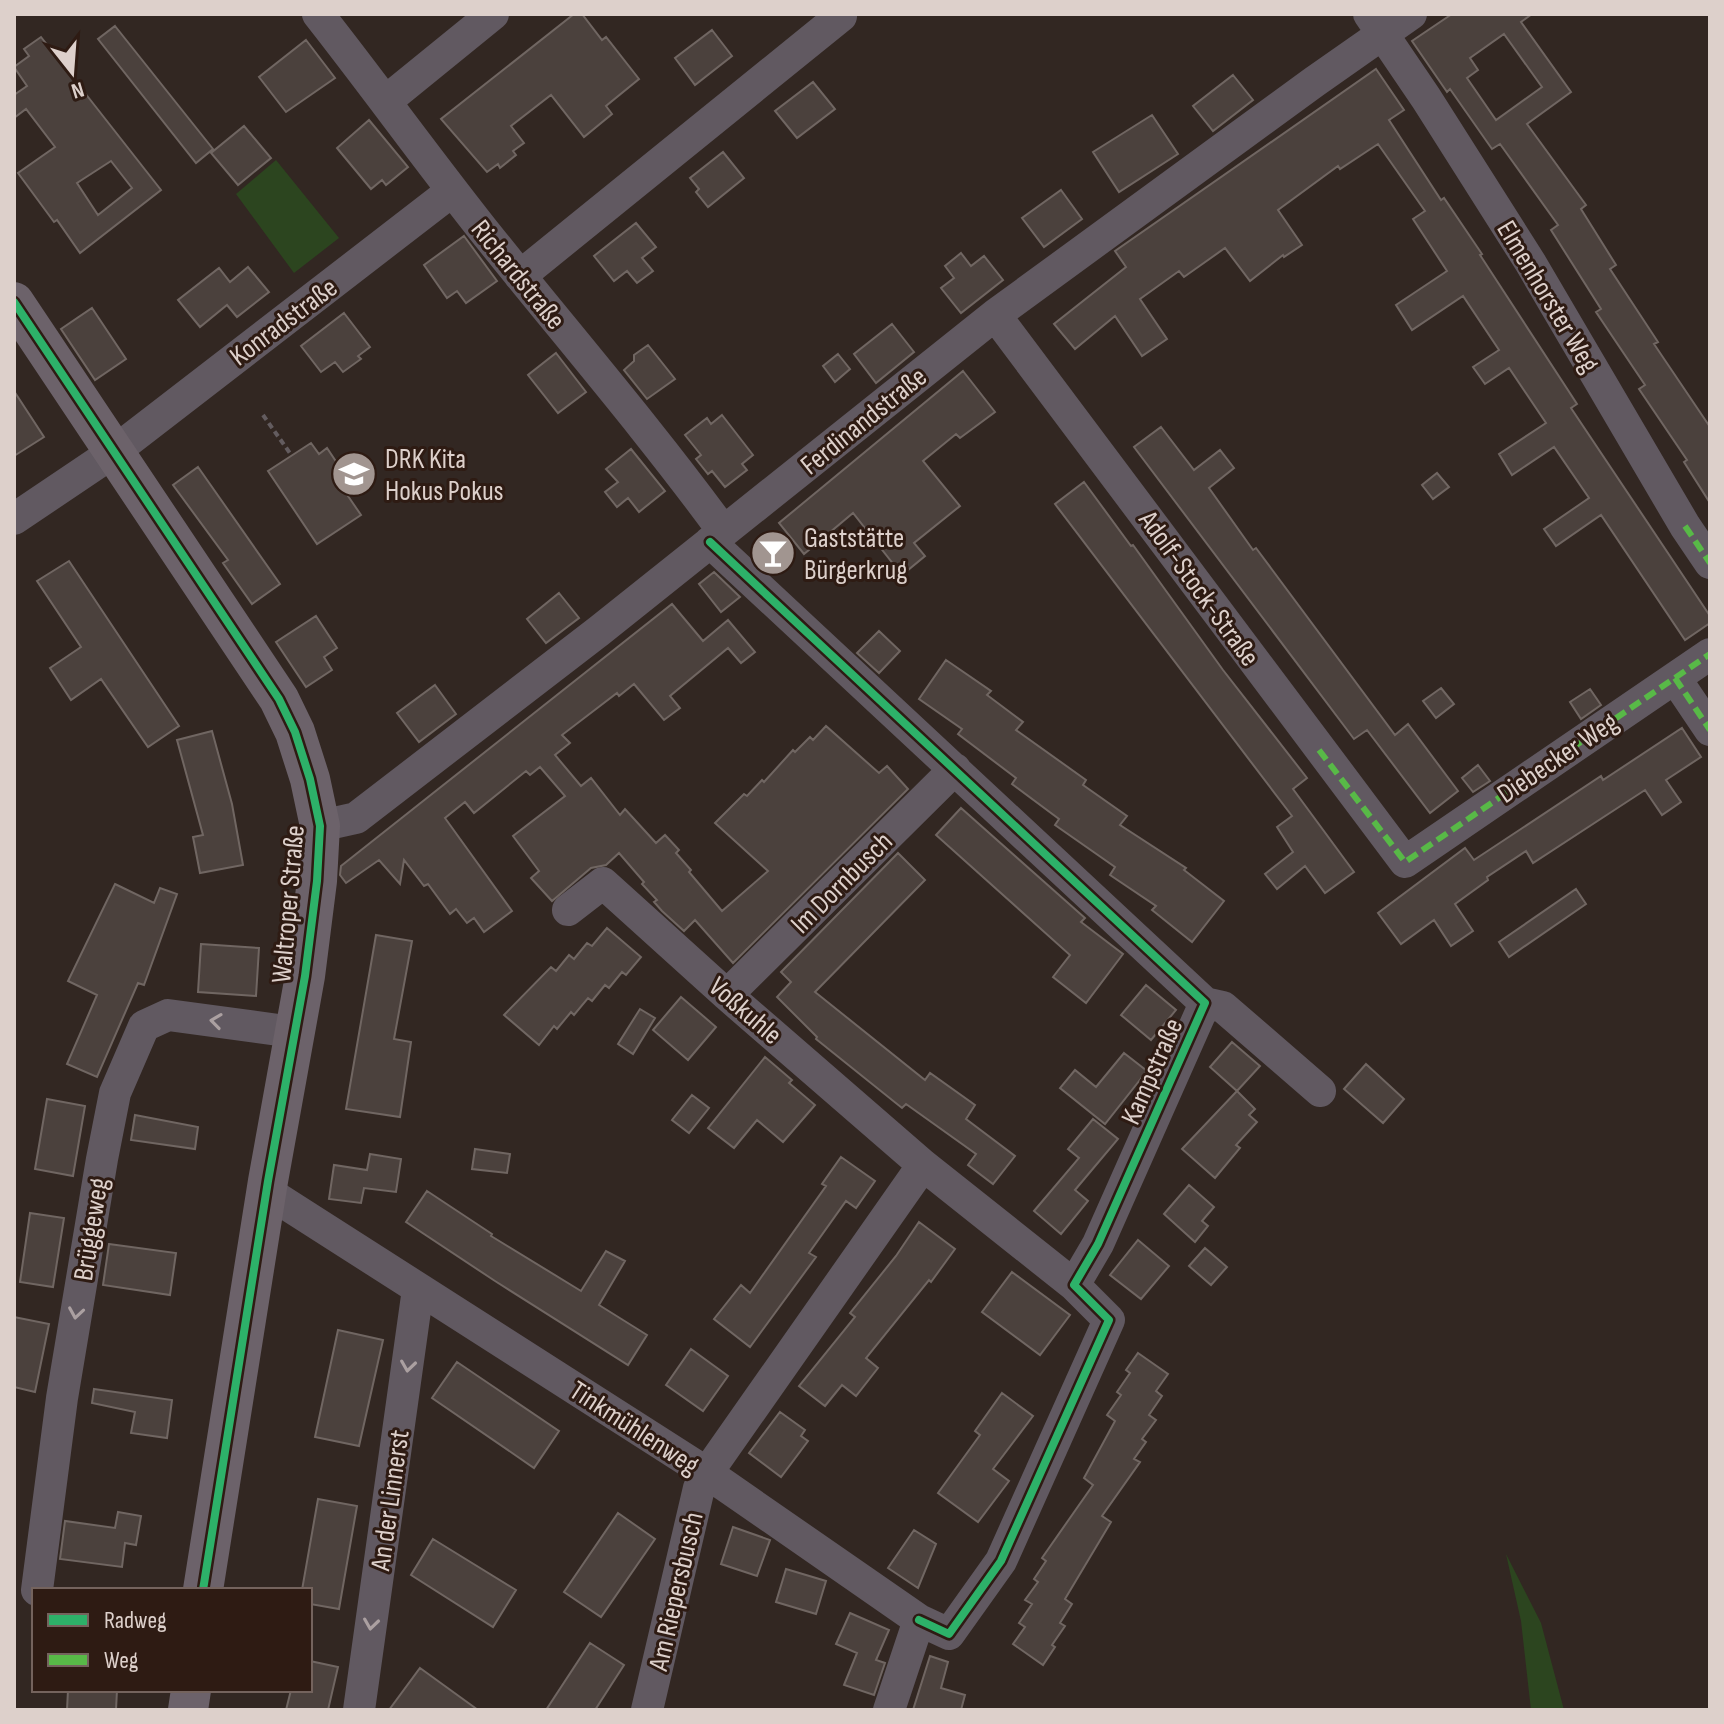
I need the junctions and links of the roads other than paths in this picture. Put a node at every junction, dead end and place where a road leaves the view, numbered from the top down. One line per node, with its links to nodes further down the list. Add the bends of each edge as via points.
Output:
1 (318, 14): 6 (street, Richardstraße)
2 (493, 14): 6 (street)
3 (840, 14): 8 (street)
4 (1411, 14): 5 (street, Ferdinandstraße)
5 (1376, 23): 10 (street, Ferdinandstraße); 14 (street, Elmenhorster Weg, via 1530,262)
6 (386, 101): 7 (street, Richardstraße)
7 (452, 191): 8 (street, Richardstraße); 11 (street, Konradstraße)
8 (520, 276): 13 (street, Richardstraße, via 679,471)
9 (14, 302): 11 (main road, Waltroper Straße)
10 (995, 315): 13 (street, Ferdinandstraße); 20 (street, Adolf-Stock-Straße)
11 (115, 451): 12 (street, Konradstraße); 19 (main road, Waltroper Straße, via 279,699 295,732)
12 (14, 519)
13 (717, 536): 18 (street, Kampstraße); 19 (street, Ferdinandstraße, via 356,818)
14 (1710, 563)
15 (1710, 654): 16 (street, Diebecker Weg)
16 (1675, 678): 17 (street); 20 (street, Diebecker Weg)
17 (1710, 730)
18 (955, 769): 22 (street, Im Dornbusch); 23 (street, Kampstraße)
19 (320, 826): 24 (main road, Waltroper Straße, via 305,976)
20 (1405, 862)
21 (568, 910): 22 (street, Voßkuhle, via 603,883)
22 (727, 995): 26 (street, Voßkuhle)
23 (1205, 1003): 25 (street, via 1223,1007); 28 (street, Kampstraße, via 1098,1244)
24 (293, 1032): 27 (main road, Waltroper Straße); 31 (street, Brüggeweg, one-way to 31, via 168,1015 144,1026 115,1093 102,1159)
25 (1320, 1091)
26 (923, 1165): 28 (street, Voßkuhle); 30 (street)
27 (266, 1191): 29 (street, Tinkmühlenweg); 32 (main road, Waltroper Straße)
28 (1074, 1285): 33 (street, via 1109,1320 1001,1561 949,1634)
29 (418, 1289): 30 (street, Tinkmühlenweg); 34 (street, An der Linnerst, one-way to 34)
30 (707, 1473): 33 (street, Tinkmühlenweg); 35 (street, Am Riepersbusch, via 699,1488)
31 (37, 1588)
32 (203, 1588)
33 (919, 1620): 36 (street)
34 (359, 1710)
35 (647, 1710)
36 (889, 1710)

